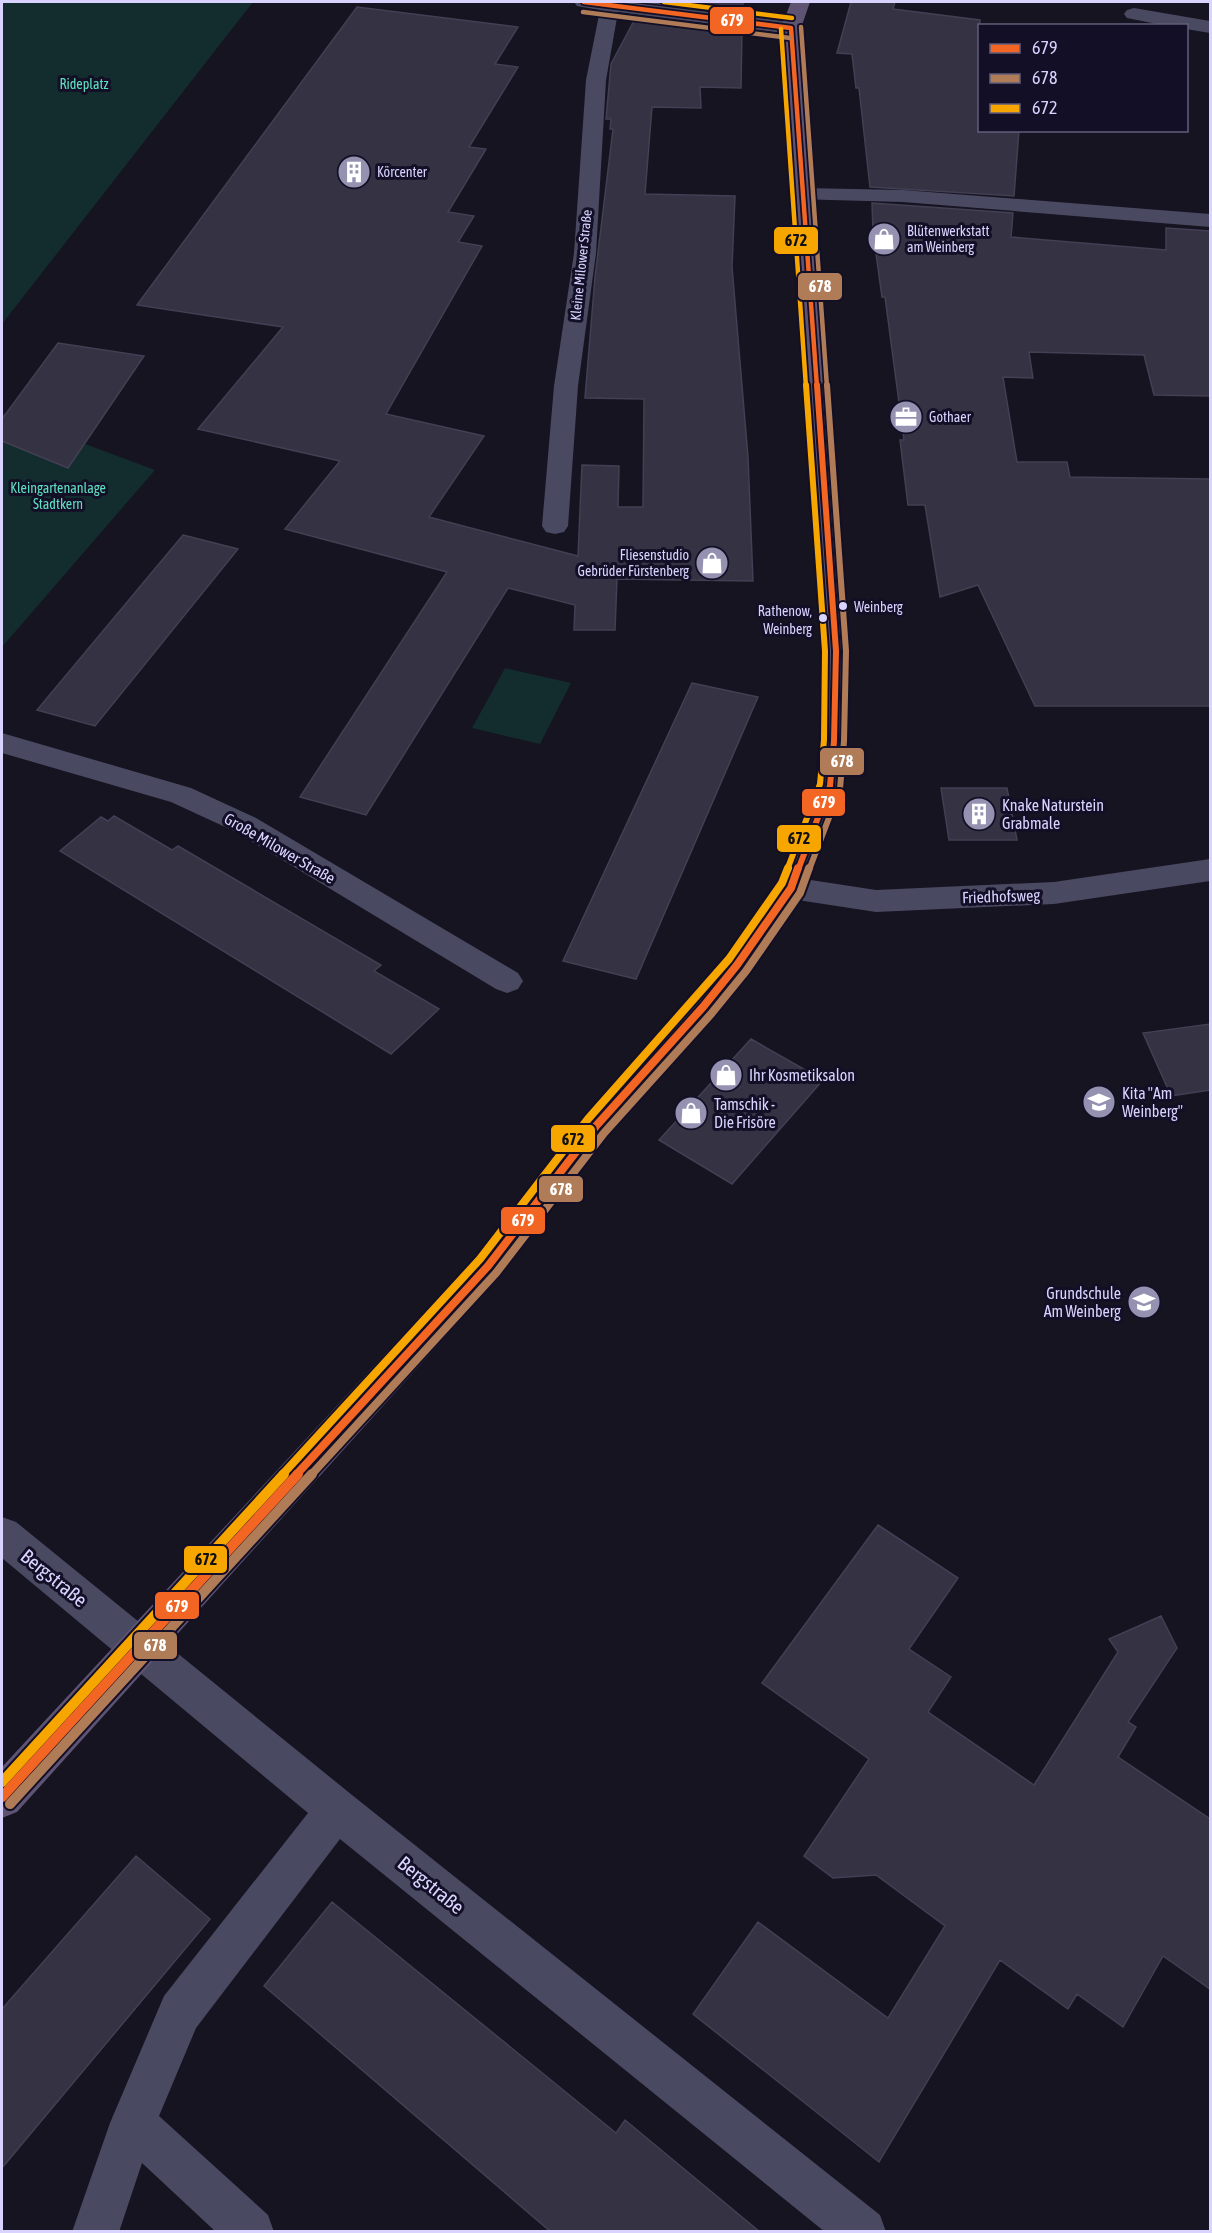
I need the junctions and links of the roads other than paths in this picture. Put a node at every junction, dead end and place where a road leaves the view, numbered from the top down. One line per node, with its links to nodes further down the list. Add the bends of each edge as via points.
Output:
1 (584, 2): 3 (street)
2 (800, 2): 6 (main road)
3 (615, 3): 6 (street); 9 (street, Kleine Milower Straße, via 606,20 596,80 585,253 566,386)
4 (1134, 14): 5 (street)
5 (1210, 27)
6 (791, 28): 7 (main road)
7 (803, 194): 8 (street, via 903,196); 12 (main road, via 836,651 830,786)
8 (1210, 222)
9 (555, 526)
10 (2, 743): 13 (street, Große Milower Straße, via 181,795 235,820)
11 (1210, 870): 12 (street, Friedhofsweg, via 1054,893 876,902)
12 (791, 888): 15 (main road, via 710,999 596,1126 488,1266)
13 (507, 981)
14 (2, 1535): 15 (street, Bergstraße)
15 (138, 1647): 16 (main road); 17 (street, Bergstraße)
16 (2, 1797)
17 (337, 1810): 18 (street, via 180,2012); 21 (street, Bergstraße)
18 (133, 2123): 19 (street); 20 (street)
19 (95, 2232)
20 (251, 2232)
21 (863, 2232)

